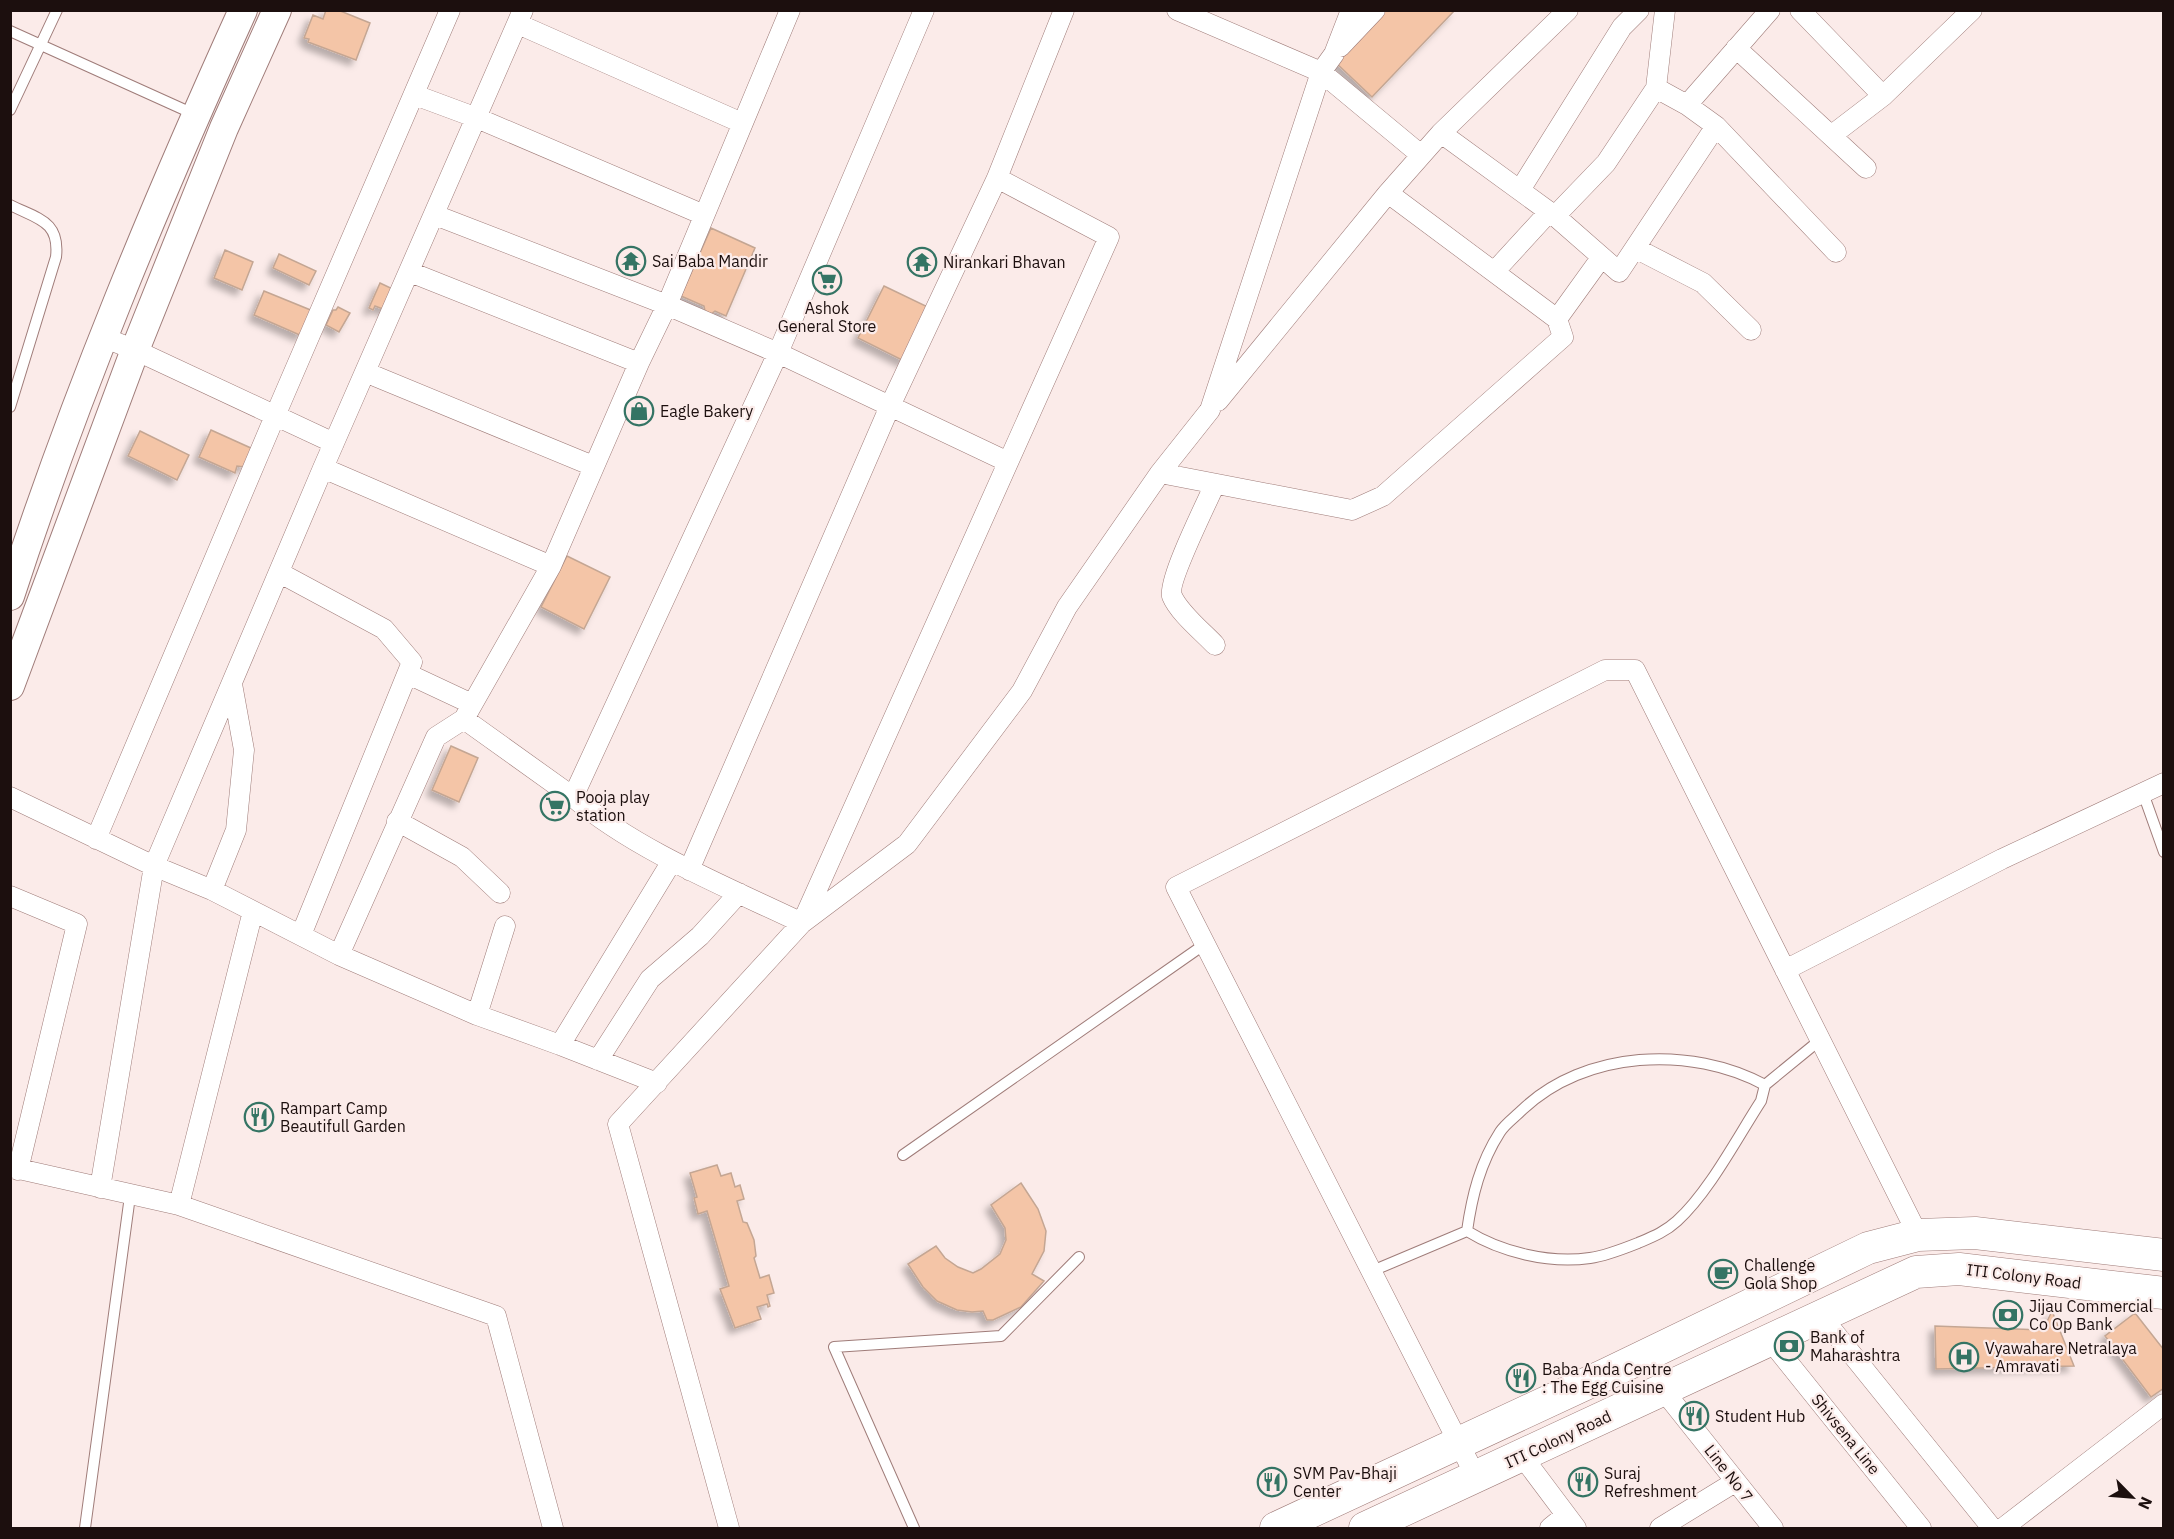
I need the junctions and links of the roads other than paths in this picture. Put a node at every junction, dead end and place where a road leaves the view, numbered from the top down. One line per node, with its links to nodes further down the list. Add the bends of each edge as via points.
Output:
1 (57, 10): 19 (lane)
2 (243, 10): 28 (street)
3 (277, 10): 52 (street, via 224,128)
4 (450, 10): 24 (street)
5 (924, 10): 53 (street)
6 (1064, 10): 36 (street)
7 (1351, 10): 21 (street)
8 (1376, 10): 21 (street)
9 (1568, 10): 32 (street)
10 (1639, 10): 37 (street, via 1622,27)
11 (1665, 10): 23 (street)
12 (1770, 10): 20 (street)
13 (1800, 10): 25 (street)
14 (1972, 10): 25 (street)
15 (786, 12): 30 (street)
16 (1189, 12): 22 (street)
17 (520, 14): 29 (street); 30 (street)
18 (10, 31): 19 (lane)
19 (41, 45): 27 (lane); 28 (lane)
20 (1736, 48): 26 (street); 33 (street)
21 (1334, 54): 22 (street)
22 (1321, 72): 34 (street); 58 (street)
23 (1656, 88): 26 (street); 40 (street, via 1606,163)
24 (415, 95): 29 (street); 59 (street)
25 (1883, 96): 33 (street)
26 (1687, 105): 31 (street)
27 (10, 110)
28 (196, 115): 51 (street)
29 (477, 118): 41 (street); 42 (street)
30 (742, 123): 42 (street)
31 (1716, 126): 43 (street); 44 (street)
32 (1441, 133): 34 (street); 37 (street)
33 (1832, 135): 35 (street)
34 (1421, 155): 38 (street)
35 (1866, 168)
36 (997, 178): 57 (street); 61 (street, via 1109,237)
37 (1520, 190): 40 (street)
38 (1388, 193): 47 (street); 58 (street)
39 (10, 205): 56 (lane, via 51,228 57,246)
40 (1552, 214): 45 (street); 47 (street)
41 (435, 215): 46 (street); 48 (street)
42 (704, 215): 48 (street)
43 (1635, 248): 45 (street, via 1619,272); 50 (street, via 1703,283)
44 (1836, 252)
45 (1601, 258): 49 (street)
46 (410, 272): 54 (street); 55 (street)
47 (1494, 272): 49 (street)
48 (667, 305): 53 (street); 54 (street)
49 (1557, 319): 65 (street, via 1563,337 1383,496 1352,510)
50 (1751, 330)
51 (103, 337): 52 (street); 68 (street, via 47,484)
52 (135, 350): 59 (street); 72 (street)
53 (778, 353): 57 (street); 77 (street)
54 (639, 363): 62 (street)
55 (365, 372): 60 (street); 62 (street)
56 (10, 406)
57 (890, 406): 61 (street); 81 (street)
58 (1210, 410): 64 (street)
59 (275, 416): 60 (street); 79 (street)
60 (334, 443): 63 (street)
61 (1008, 462): 88 (street)
62 (593, 466): 66 (street)
63 (323, 468): 66 (street); 67 (street)
64 (1160, 474): 65 (street); 88 (street, via 1067,607 1022,691 907,844)
65 (1215, 484): 69 (street, via 1171,586 1176,604)
66 (551, 566): 73 (street)
67 (280, 573): 70 (street, via 384,629 412,662); 71 (street)
68 (10, 596)
69 (1215, 645)
70 (408, 674): 73 (street); 90 (street)
71 (232, 684): 82 (street); 83 (street, via 244,750 236,830)
72 (10, 686)
73 (468, 711): 77 (street); 78 (street, via 436,737)
74 (2163, 783): 75 (street)
75 (2143, 793): 80 (lane); 93 (street, via 2002,859)
76 (10, 797): 79 (street)
77 (573, 797): 81 (street, via 591,812)
78 (397, 821): 84 (street, via 462,857); 92 (street)
79 (96, 839): 82 (street)
80 (2163, 852)
81 (681, 865): 85 (street); 96 (street)
82 (154, 866): 83 (street); 102 (street)
83 (212, 890): 87 (street)
84 (500, 893)
85 (739, 893): 88 (street); 97 (street, via 700,936 650,979)
86 (10, 896): 101 (street, via 77,924)
87 (253, 911): 90 (street); 104 (street)
88 (802, 923): 98 (street)
89 (505, 926): 94 (street)
90 (301, 935): 92 (street)
91 (1205, 945): 93 (street, via 1176,887 1605,670 1635,670); 100 (lane); 109 (street)
92 (339, 955): 94 (street)
93 (1785, 970): 95 (street)
94 (477, 1016): 96 (street)
95 (1820, 1040): 99 (lane); 106 (street)
96 (560, 1045): 97 (street)
97 (598, 1060): 98 (street)
98 (657, 1083): 122 (street, via 618,1124)
99 (1765, 1085): 105 (lane, via 1761,1101 1699,1197 1664,1233 1591,1258 1556,1260 1512,1251 1482,1241); 105 (lane, via 1695,1060 1655,1058 1586,1072 1551,1088 1501,1130 1482,1164)
100 (903, 1155)
101 (14, 1168): 102 (street)
102 (100, 1188): 103 (street)
103 (130, 1196): 104 (street); 120 (lane)
104 (179, 1205): 121 (street, via 496,1316)
105 (1467, 1231): 109 (lane)
106 (1918, 1235): 107 (main road, via 1974,1233); 115 (main road, via 1869,1248)
107 (2163, 1255)
108 (1079, 1257): 123 (lane, via 1001,1336 834,1347)
109 (1372, 1271): 115 (street)
110 (2163, 1293): 111 (main road, ITI Colony Road, via 1959,1269 1916,1272)
111 (1821, 1316): 112 (main road, ITI Colony Road); 130 (street)
112 (1770, 1340): 113 (main road, ITI Colony Road); 129 (street, Shivsena Line)
113 (1663, 1390): 116 (main road, ITI Colony Road); 118 (street, Line No 7)
114 (2163, 1404): 131 (street)
115 (1460, 1443): 117 (street); 124 (main road)
116 (1522, 1455): 117 (main road, ITI Colony Road); 119 (street)
117 (1476, 1477): 125 (main road, ITI Colony Road)
118 (1735, 1482): 127 (street); 128 (street, Line No 7)
119 (1571, 1522): 126 (street)
120 (85, 1528)
121 (553, 1528)
122 (729, 1528)
123 (914, 1528)
124 (1276, 1528)
125 (1365, 1528)
126 (1550, 1528)
127 (1660, 1528)
128 (1773, 1528)
129 (1921, 1528)
130 (1992, 1528)
131 (2003, 1528)

